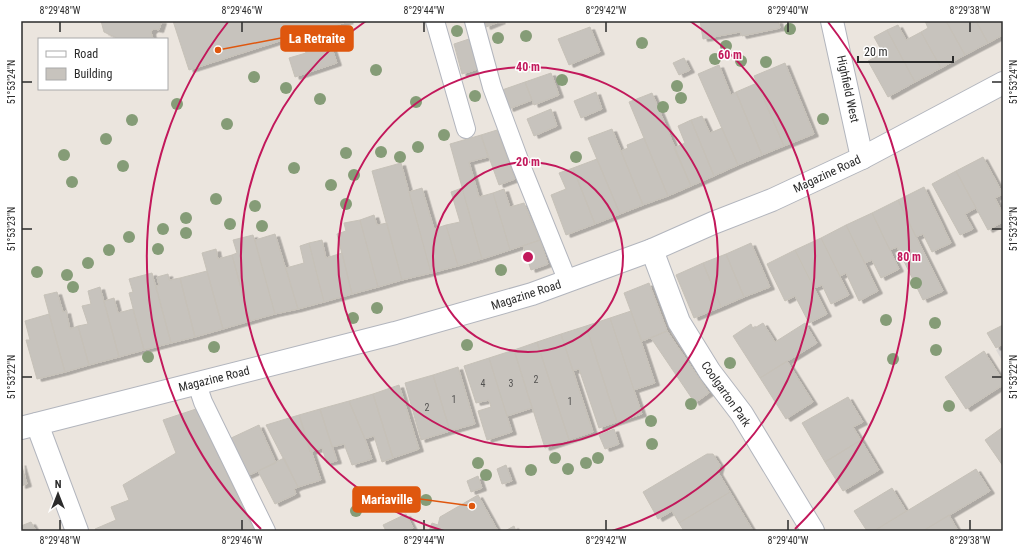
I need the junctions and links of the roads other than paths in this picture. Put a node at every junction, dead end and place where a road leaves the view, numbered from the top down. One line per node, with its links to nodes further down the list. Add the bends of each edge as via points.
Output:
1 (435, 21): 5 (lane)
2 (474, 21): 8 (lane, via 492,87)
3 (832, 21): 6 (main road, Highfield West)
4 (1003, 83): 6 (main road, Magazine Road)
5 (466, 129)
6 (862, 158): 7 (main road, Magazine Road, via 772,200)
7 (652, 250): 8 (main road, Magazine Road); 13 (main road, Coolgarton Park, via 679,322 710,372 742,414)
8 (568, 282): 9 (main road, Magazine Road, via 395,333)
9 (197, 384): 10 (main road, Magazine Road); 12 (lane, via 203,402)
10 (29, 426): 11 (main road)
11 (77, 531)
12 (266, 531)
13 (814, 531)

